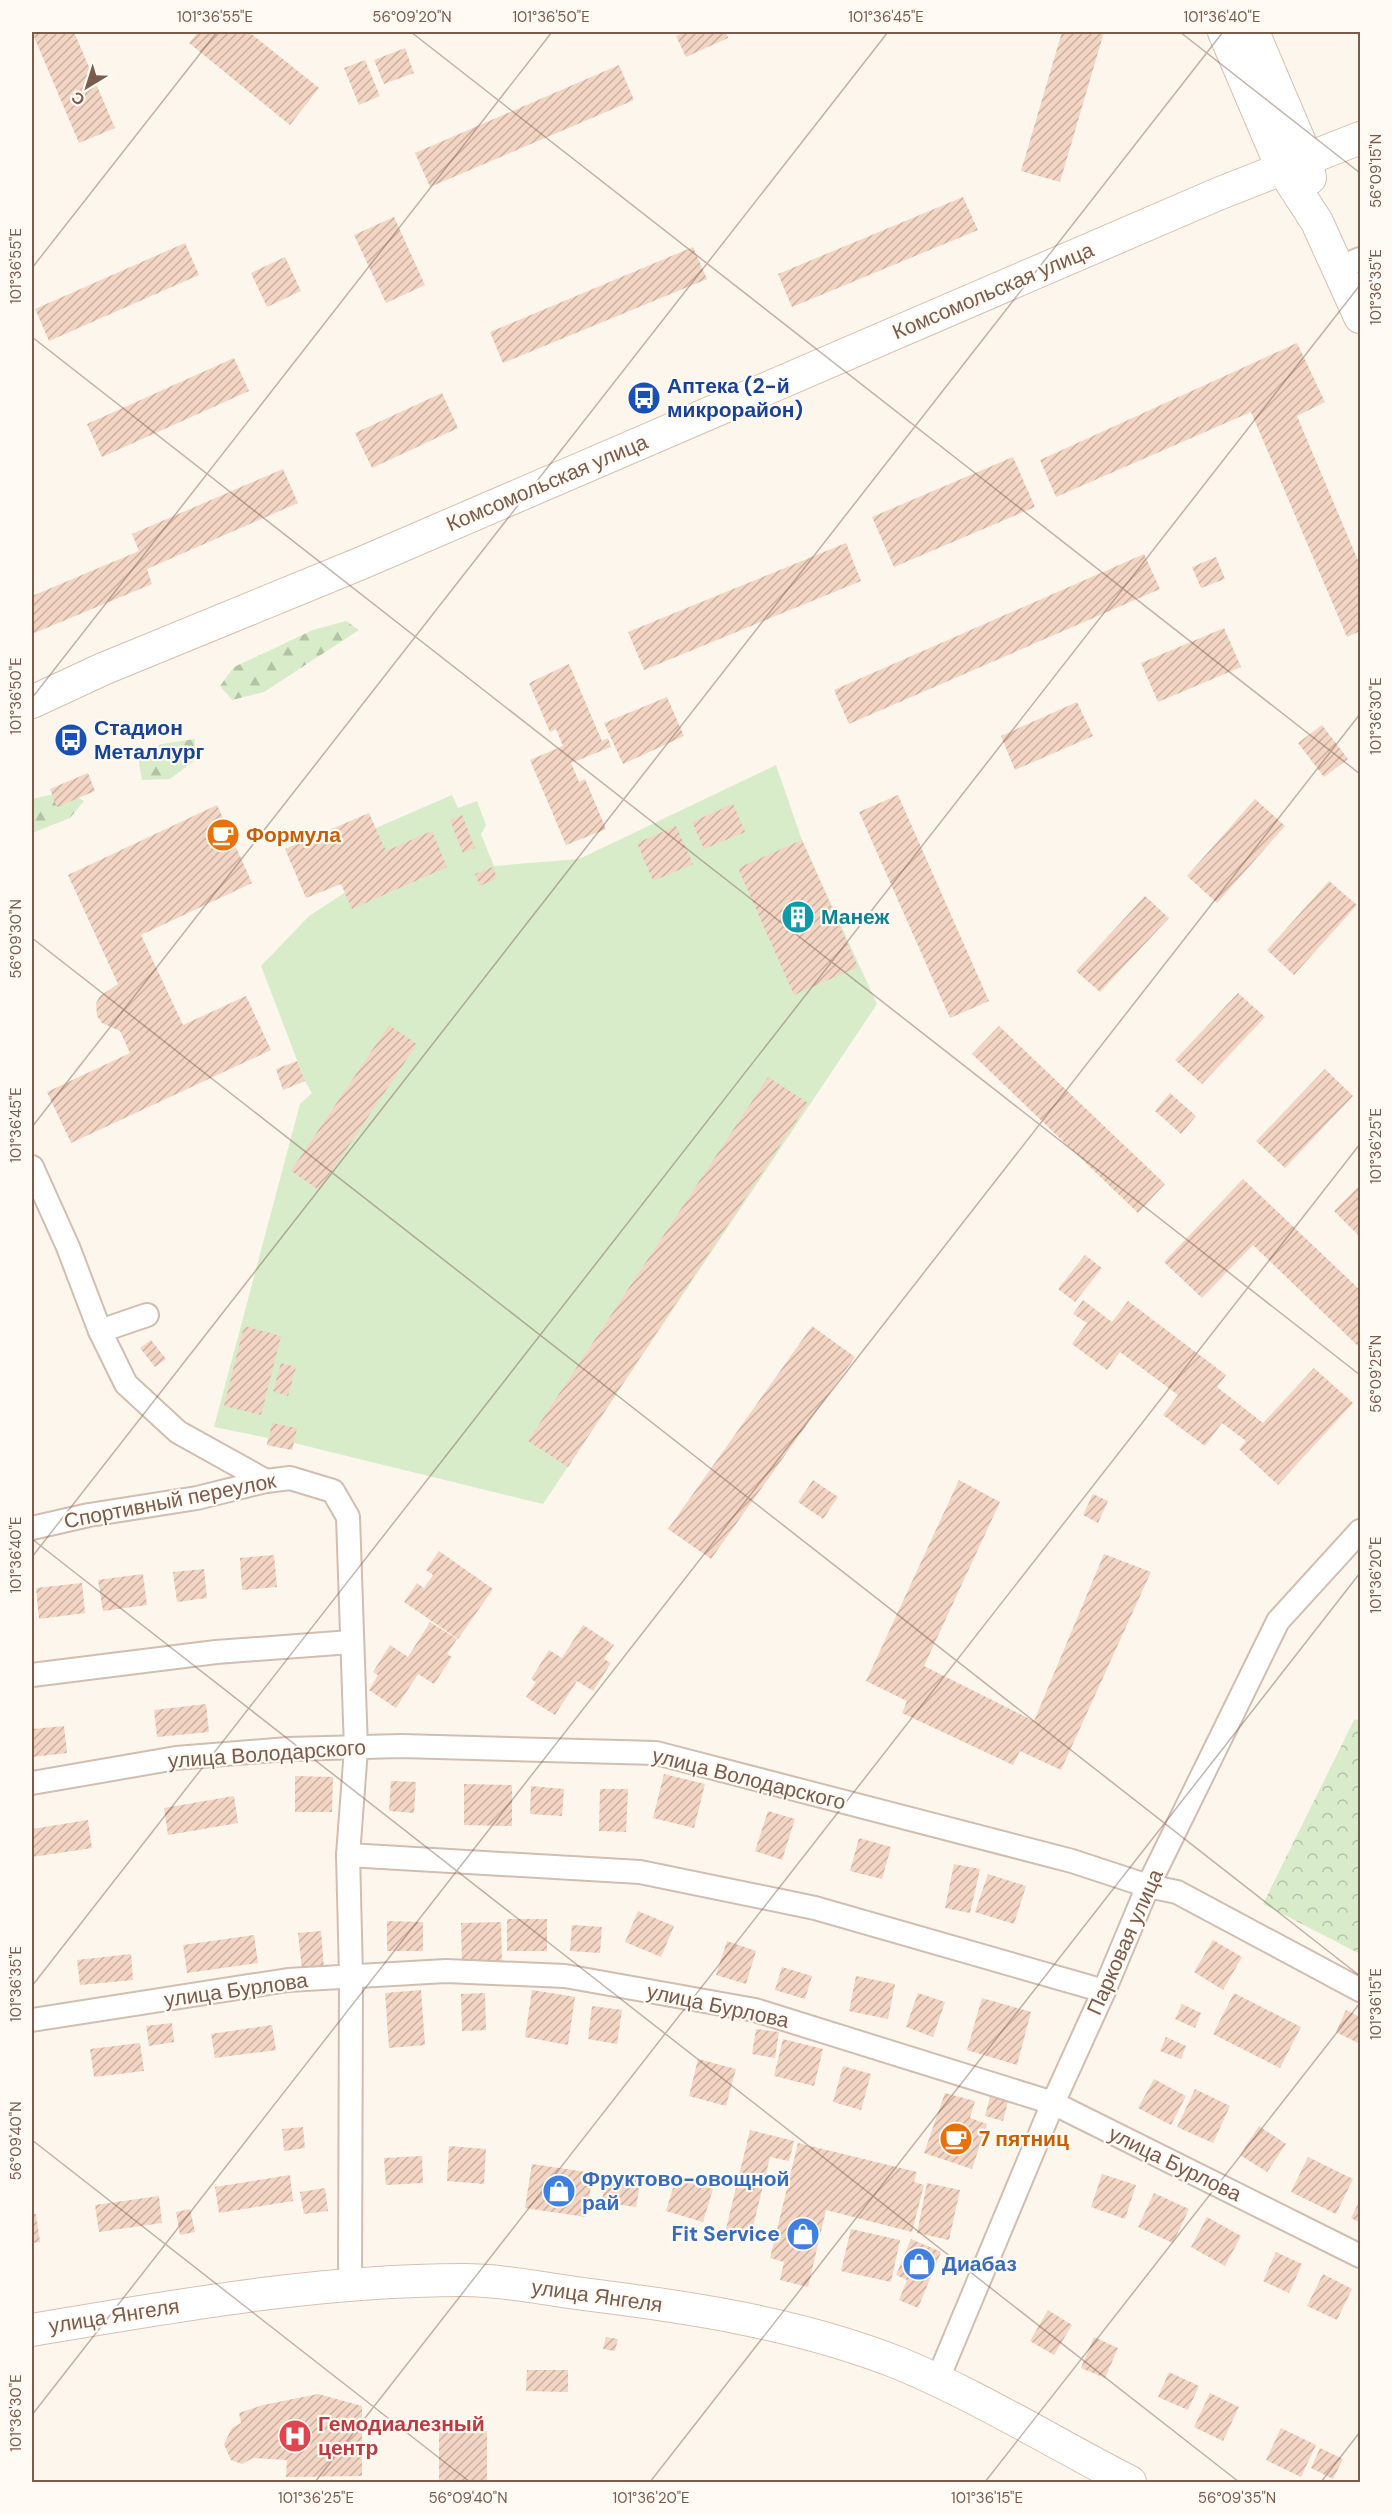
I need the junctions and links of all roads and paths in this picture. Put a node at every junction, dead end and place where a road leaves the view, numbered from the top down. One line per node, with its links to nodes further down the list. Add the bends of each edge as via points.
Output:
1 (1224, 32): 4 (main road)
2 (1253, 32): 4 (main road)
3 (1360, 138): 4 (main road, Комсомольская улица)
4 (1295, 164): 5 (main road, via 1317,222); 7 (main road, Комсомольская улица)
5 (1349, 263): 6 (main road)
6 (1360, 317)
7 (32, 702)
8 (32, 1167): 10 (street)
9 (147, 1315): 10 (street)
10 (100, 1331): 11 (street, via 126,1384 178,1432)
11 (266, 1481): 12 (street, Спортивный переулок); 14 (street, Спортивный переулок, via 290,1479 333,1491 348,1517)
12 (32, 1528)
13 (1360, 1531): 19 (street, Парковая улица, via 1278,1621)
14 (351, 1642): 15 (street, via 216,1652); 16 (street, Спортивный переулок)
15 (32, 1675)
16 (356, 1749): 17 (street, улица Володарского, via 288,1749 176,1758); 18 (street, Спортивный переулок); 19 (street, улица Володарского, via 401,1746 656,1753 1072,1861)
17 (32, 1783)
18 (348, 1855): 20 (street, Спортивный переулок); 22 (street, via 640,1872 815,1908)
19 (1148, 1886): 21 (street, улица Володарского, via 1178,1892); 22 (street, Парковая улица)
20 (351, 1976): 23 (street, улица Бурлова, via 288,1980); 24 (street, улица Бурлова, via 446,1971 565,1976 744,2008); 26 (street, Спортивный переулок)
21 (1360, 1990)
22 (1104, 1991): 24 (street, Парковая улица)
23 (32, 2020)
24 (1053, 2103): 25 (street, улица Бурлова); 28 (street, Парковая улица)
25 (1360, 2256)
26 (350, 2287): 27 (main road, улица Янгеля, via 238,2297); 28 (main road, улица Янгеля, via 468,2280 646,2302 727,2316 848,2345)
27 (32, 2330)
28 (937, 2381): 29 (main road, улица Янгеля, via 1005,2413)
29 (1130, 2482)

